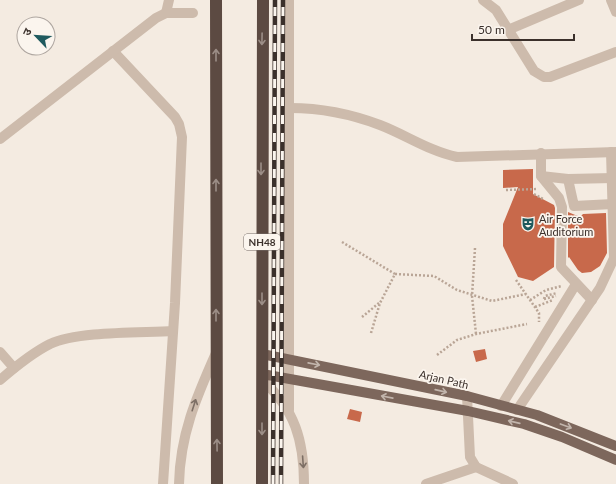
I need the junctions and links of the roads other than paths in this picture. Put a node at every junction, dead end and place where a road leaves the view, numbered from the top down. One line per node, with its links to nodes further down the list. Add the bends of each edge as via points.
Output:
1 (170, 0): 9 (street)
2 (216, 0): 26 (highway, one-way to 2)
3 (263, 0): 27 (highway, NH48, one-way to 27)
4 (289, 0): 14 (street)
5 (483, 0): 11 (street, via 496,10)
6 (580, 0): 11 (street)
7 (611, 0): 8 (street)
8 (616, 12)
9 (166, 13): 10 (street); 12 (street)
10 (193, 13)
11 (508, 30): 13 (street, via 534,71 544,77)
12 (113, 51): 15 (street); 24 (street, via 175,117 181,130)
13 (616, 52)
14 (290, 108): 17 (street, via 313,108 380,125 456,157); 28 (street)
15 (0, 139)
16 (614, 152): 17 (street); 19 (street)
17 (541, 153): 18 (street)
18 (541, 176): 20 (street); 22 (street, via 559,198 562,207 561,267)
19 (613, 178): 20 (street); 21 (street)
20 (568, 179): 21 (street, via 574,206)
21 (613, 204): 23 (street, via 614,258 609,272)
22 (576, 284): 23 (street); 30 (street)
23 (592, 300): 34 (street)
24 (173, 331): 29 (street, via 66,339 51,344); 43 (street)
25 (0, 352): 29 (street)
26 (216, 353): 44 (street, one-way to 26, via 184,433); 45 (highway, one-way to 26)
27 (262, 354): 28 (main road, Arjan Path); 31 (highway, NH48)
28 (290, 359): 32 (street); 35 (main road, Arjan Path, one-way to 35)
29 (14, 368): 33 (street)
30 (520, 374): 34 (street); 36 (street)
31 (262, 377): 32 (main road); 37 (street); 46 (highway, NH48, one-way to 46)
32 (289, 378): 37 (street); 39 (main road, one-way to 32)
33 (0, 380)
34 (535, 384): 38 (street)
35 (467, 396): 36 (main road, Arjan Path); 39 (street)
36 (501, 406): 38 (main road, Arjan Path)
37 (289, 410): 47 (street, one-way to 47, via 303,454)
38 (517, 410): 40 (main road, Arjan Path, one-way to 40, via 570,427)
39 (468, 411): 41 (main road, one-way to 39, via 541,429); 42 (street, via 470,457)
40 (616, 446)
41 (616, 460)
42 (476, 467): 48 (street); 49 (street)
43 (163, 484)
44 (179, 484)
45 (217, 484)
46 (262, 484)
47 (304, 484)
48 (426, 484)
49 (513, 484)

